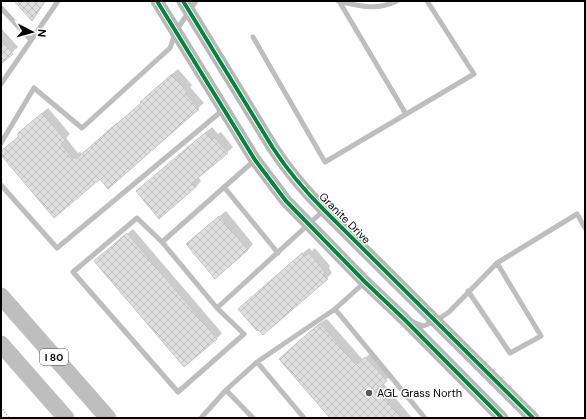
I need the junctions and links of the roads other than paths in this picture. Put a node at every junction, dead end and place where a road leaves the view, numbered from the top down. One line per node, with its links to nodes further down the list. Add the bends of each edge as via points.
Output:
1 (58, 1): 10 (lane)
2 (157, 1): 8 (street)
3 (338, 1): 4 (lane, via 378,7); 13 (lane)
4 (397, 1)
5 (427, 1): 13 (lane, via 474,74)
6 (189, 4): 8 (lane); 18 (street, Granite Drive, via 273,148 301,186)
7 (1, 8): 10 (lane)
8 (176, 31): 12 (street); 14 (lane, via 170,48 82,128 34,88)
9 (253, 37): 13 (lane, via 325,162)
10 (30, 40): 11 (lane)
11 (1, 84)
12 (224, 110): 15 (street); 16 (lane, via 57,248)
13 (406, 114)
14 (1, 144)
15 (255, 160): 17 (lane); 19 (street)
16 (1, 185)
17 (224, 187): 21 (lane); 22 (lane)
18 (324, 210): 19 (lane); 30 (street, Granite Drive)
19 (308, 225): 22 (lane); 24 (street)
20 (585, 228): 23 (lane, via 576,214)
21 (162, 242): 27 (lane); 27 (lane, via 137,218 73,272 178,392 244,334)
22 (278, 253): 27 (lane)
23 (497, 263): 25 (lane); 25 (lane, via 541,336 510,353)
24 (365, 282): 28 (lane); 29 (street)
25 (468, 291): 30 (lane, via 450,311)
26 (1, 296): 35 (highway, I 80)
27 (217, 308)
28 (335, 309): 32 (lane); 39 (lane)
29 (404, 319): 30 (lane, via 423,326); 40 (street)
30 (436, 321): 41 (street, Granite Drive)
31 (1, 344): 34 (highway, I 80)
32 (257, 362): 33 (lane); 38 (lane)
33 (226, 390): 36 (lane); 37 (lane)
34 (66, 418)
35 (108, 418)
36 (201, 418)
37 (252, 418)
38 (304, 418)
39 (425, 418)
40 (502, 418)
41 (533, 418)

